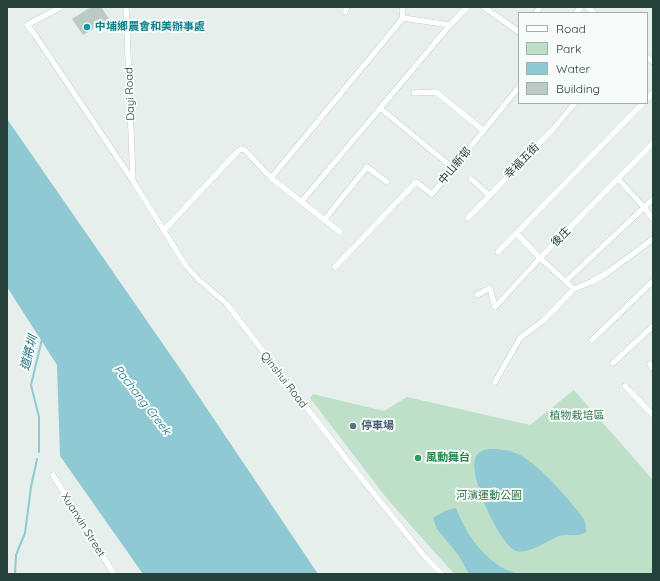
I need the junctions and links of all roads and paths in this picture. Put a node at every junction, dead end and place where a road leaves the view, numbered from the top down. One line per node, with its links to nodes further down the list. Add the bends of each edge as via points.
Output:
1 (61, 7): 20 (street, Qinshui Road, via 27,26)
2 (126, 7): 20 (street, Dayi Road)
3 (404, 7): 6 (street)
4 (467, 7): 7 (street)
5 (484, 7): 8 (street)
6 (403, 18): 7 (street); 17 (street)
7 (450, 25): 13 (street)
8 (518, 31)
9 (518, 88): 14 (street, 中山新邨)
10 (414, 93): 14 (street, via 436,92)
11 (574, 104): 22 (street, 幸福五街)
12 (642, 104): 31 (street)
13 (380, 108): 16 (street); 24 (street)
14 (484, 131): 16 (street, 中山新邨)
15 (653, 143): 19 (street, 後庄)
16 (453, 168): 35 (street, 中山新邨, via 432,194 416,182)
17 (271, 178): 24 (street); 29 (street, via 245,150 238,151)
18 (471, 179): 22 (street)
19 (618, 179): 25 (street); 34 (street, 後庄)
20 (133, 181): 29 (street, Qinshui Road)
21 (387, 182): 27 (street, via 367,167)
22 (490, 196): 26 (street, 幸福五街)
23 (653, 199): 25 (street)
24 (302, 201): 27 (street)
25 (644, 207): 28 (street); 37 (street)
26 (468, 218)
27 (325, 219): 30 (street)
28 (653, 220)
29 (164, 230): 48 (street, Qinshui Road, via 186,266 226,303 347,460 425,557)
30 (340, 232)
31 (516, 233): 33 (street); 34 (street)
32 (653, 239): 38 (street, via 607,273)
33 (498, 252)
34 (540, 258): 37 (street); 39 (street, 後庄, via 495,307 490,288)
35 (335, 267)
36 (653, 281): 41 (street)
37 (566, 282): 38 (street)
38 (574, 289): 43 (street, via 544,320 520,338)
39 (477, 295)
40 (653, 326): 42 (street)
41 (592, 340)
42 (613, 363)
43 (495, 382)
44 (625, 386): 45 (street)
45 (653, 415)
46 (53, 475): 47 (street, Xuanxin Street)
47 (114, 574)
48 (442, 574)

